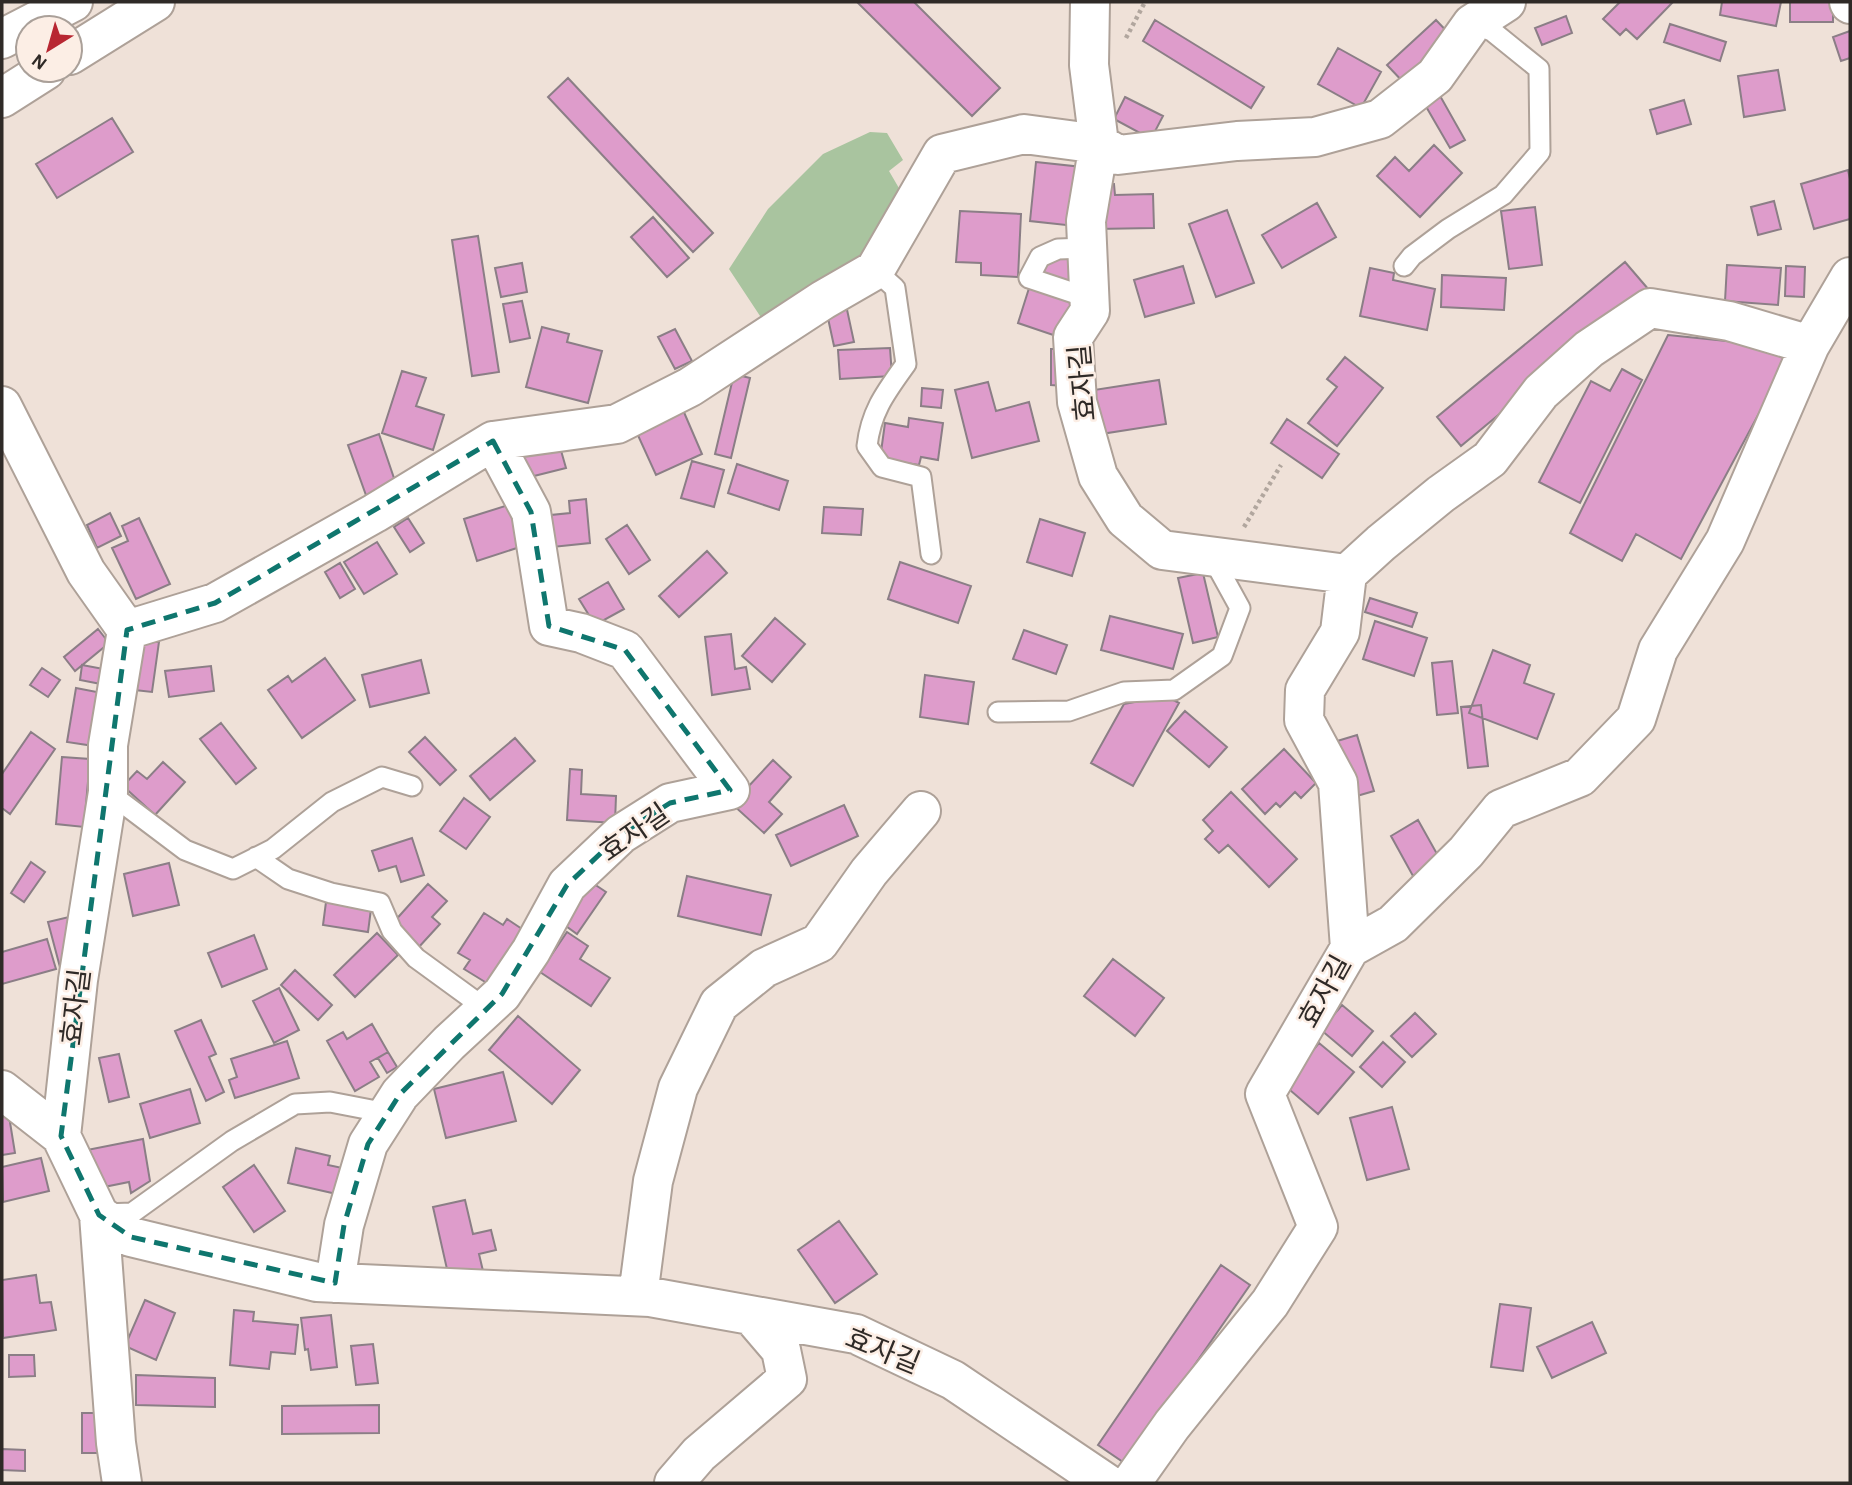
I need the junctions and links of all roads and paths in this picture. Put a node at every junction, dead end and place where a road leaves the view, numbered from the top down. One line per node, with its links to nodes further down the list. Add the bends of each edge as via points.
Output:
1 (73, 2): 6 (street)
2 (155, 2): 7 (street)
3 (1090, 2): 10 (street, 효자길, via 1089,65)
4 (1506, 2): 5 (street)
5 (1472, 24): 10 (street, via 1434,76 1380,119 1315,136 1118,155); 12 (lane, via 1492,31 1539,69 1540,152 1503,195 1448,229)
6 (2, 39)
7 (84, 46)
8 (24, 84): 9 (street)
9 (2, 98)
10 (1099, 144): 11 (street, 효자길, via 1086,221); 13 (street, via 1024,134 942,154)
11 (1087, 248): 15 (street, 효자길); 15 (lane, via 1058,249 1040,257 1029,278)
12 (1404, 266)
13 (875, 270): 18 (street, via 690,387 617,424); 20 (lane, via 895,288 906,364 877,405 867,446 882,467 920,477)
14 (1850, 277): 16 (street)
15 (1089, 298): 21 (street, 효자길, via 1090,311 1073,337 1077,402 1098,476 1125,519 1162,550)
16 (1810, 345): 22 (street, via 1729,321 1650,308 1589,349 1541,392 1490,459 1441,494); 29 (street, via 1725,541 1658,650 1636,719 1580,777 1501,809 1466,852 1393,925)
17 (2, 405): 23 (street, via 86,572)
18 (493, 441): 23 (street, via 215,603); 30 (street, 효자길, via 531,512 549,626 625,650 730,790 670,803 621,834 567,885 531,951)
19 (1281, 465): 21 (path)
20 (931, 554)
21 (1219, 557): 22 (street, 효자길); 24 (lane, via 1240,608 1222,656 1174,690 1124,692 1069,711)
22 (1347, 575): 29 (street, 효자길, via 1340,632 1305,690 1304,720 1338,783)
23 (127, 630): 26 (street, 효자길, via 108,745)
24 (998, 712)
25 (412, 786): 28 (lane, via 382,777 332,802)
26 (108, 792): 28 (lane, via 186,850 233,869); 33 (street, 효자길, via 78,980)
27 (921, 811): 36 (street, via 869,872 819,943 764,968 719,1004 678,1088 653,1181)
28 (256, 857): 30 (lane, via 288,879 380,903 392,931 416,958)
29 (1350, 948): 41 (street, 효자길, via 1265,1094 1318,1227 1270,1303)
30 (486, 1009): 32 (street, 효자길)
31 (2, 1090): 33 (street)
32 (387, 1113): 34 (lane, via 330,1102 295,1104 232,1141 132,1213); 35 (street, 효자길, via 368,1144 344,1225)
33 (61, 1136): 34 (street, 효자길)
34 (99, 1215): 35 (street, 효자길, via 131,1237); 38 (street, 효자길)
35 (335, 1283): 36 (street, 효자길)
36 (638, 1296): 37 (street, 효자길)
37 (752, 1316): 39 (street, via 781,1350 787,1379 699,1454); 40 (street, 효자길, via 856,1335 953,1380)
38 (122, 1483)
39 (674, 1483)
40 (1106, 1483)
41 (1131, 1483)

